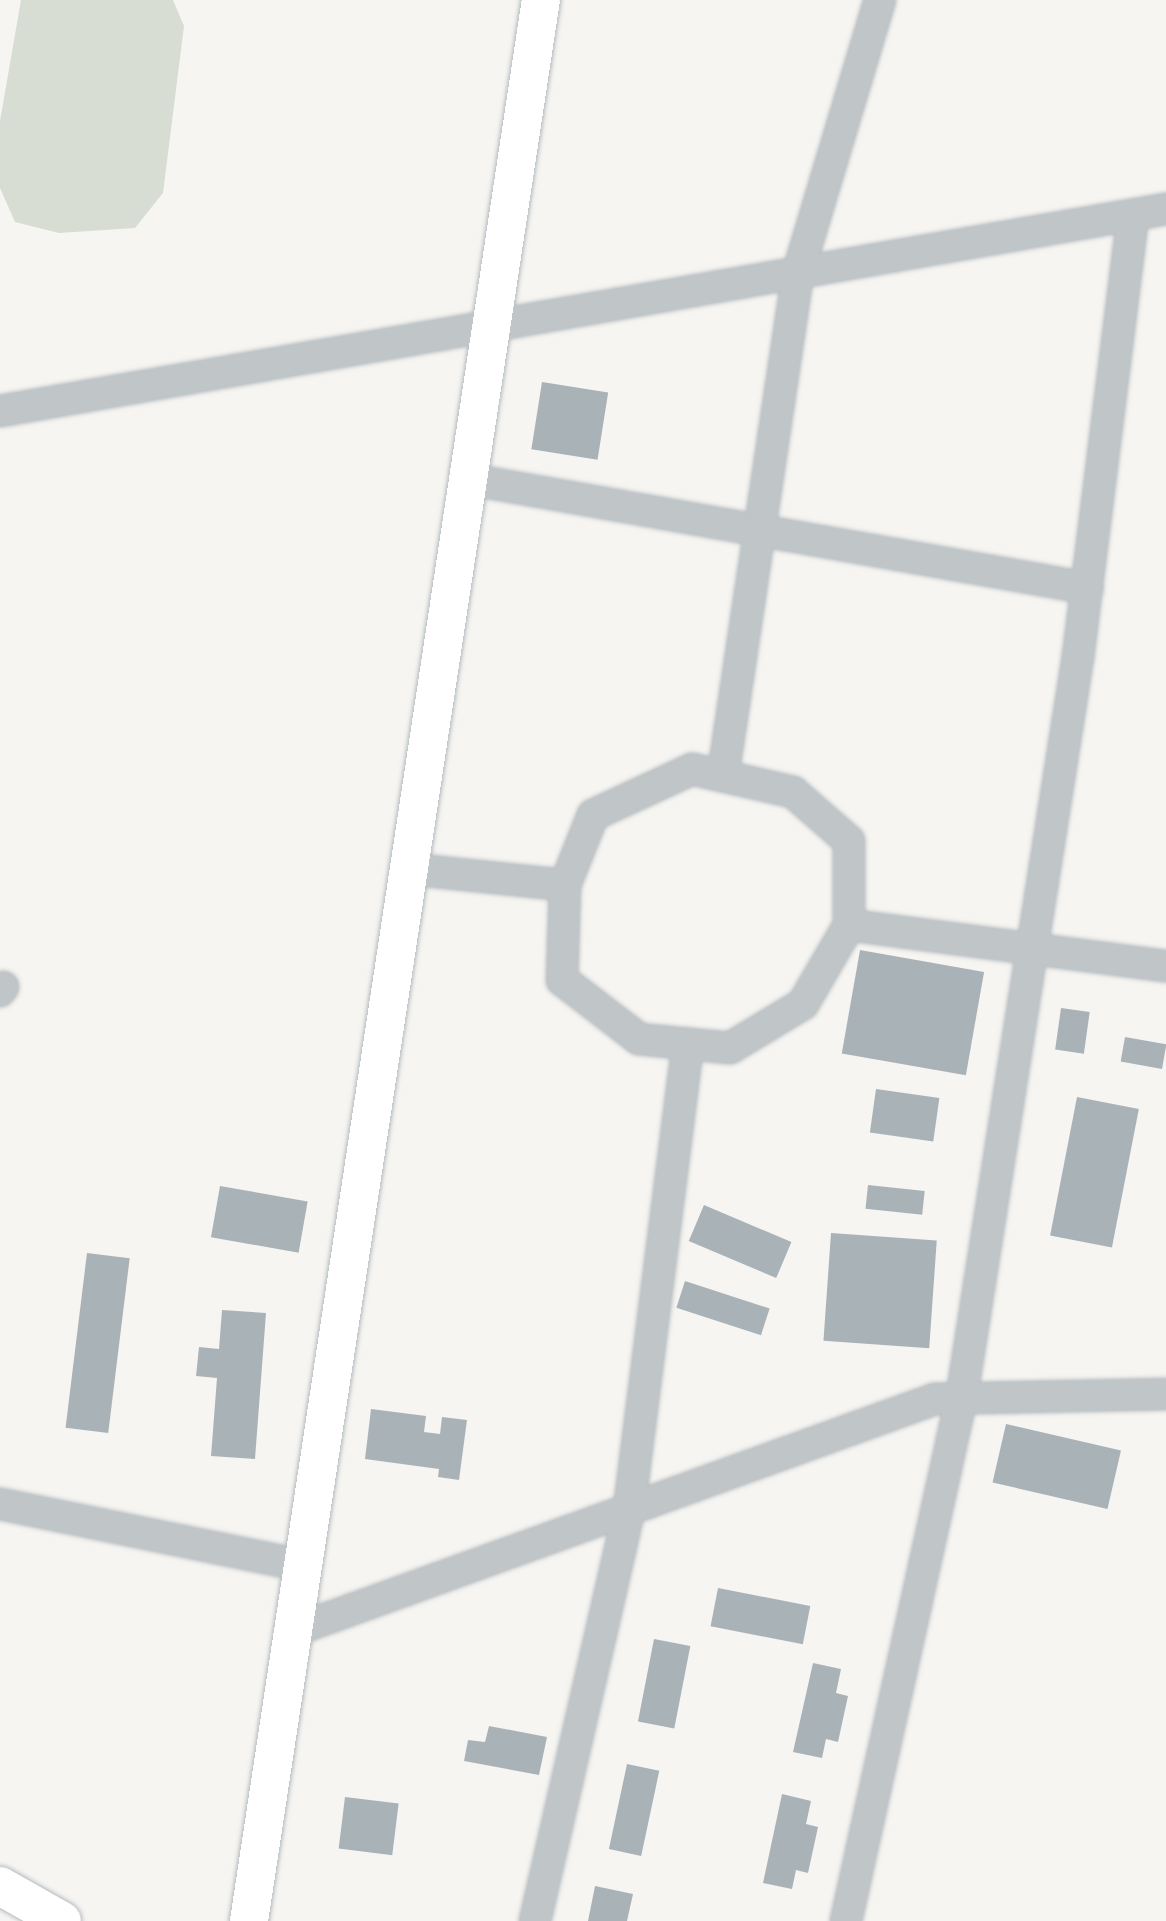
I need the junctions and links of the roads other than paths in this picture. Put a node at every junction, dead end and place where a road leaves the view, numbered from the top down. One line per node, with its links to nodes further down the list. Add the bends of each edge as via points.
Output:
1 (541, 0): 6 (street)
2 (880, 0): 5 (street)
3 (1166, 209): 4 (street)
4 (1133, 215): 5 (street); 10 (street)
5 (798, 273): 6 (street); 9 (street)
6 (489, 326): 7 (street); 8 (street)
7 (0, 411)
8 (467, 479): 9 (street); 12 (street)
9 (760, 531): 10 (street); 11 (street)
10 (1087, 588): 15 (street)
11 (723, 776): 13 (street, via 692,769 593,815); 14 (street, via 793,792 849,841)
12 (409, 869): 13 (street); 22 (street)
13 (565, 885): 17 (street, via 562,980 639,1039)
14 (849, 925): 15 (street); 17 (street, via 803,1004 730,1048)
15 (1034, 946): 16 (street); 19 (street)
16 (1166, 966)
17 (688, 1044): 21 (street)
18 (1166, 1394): 19 (street)
19 (962, 1395): 21 (street, via 934,1399); 28 (street)
20 (0, 1504): 22 (street)
21 (629, 1510): 23 (street); 27 (street)
22 (304, 1566): 23 (street)
23 (295, 1630): 26 (street)
24 (0, 1886): 25 (street)
25 (62, 1921)
26 (249, 1921)
27 (535, 1921)
28 (846, 1921)

